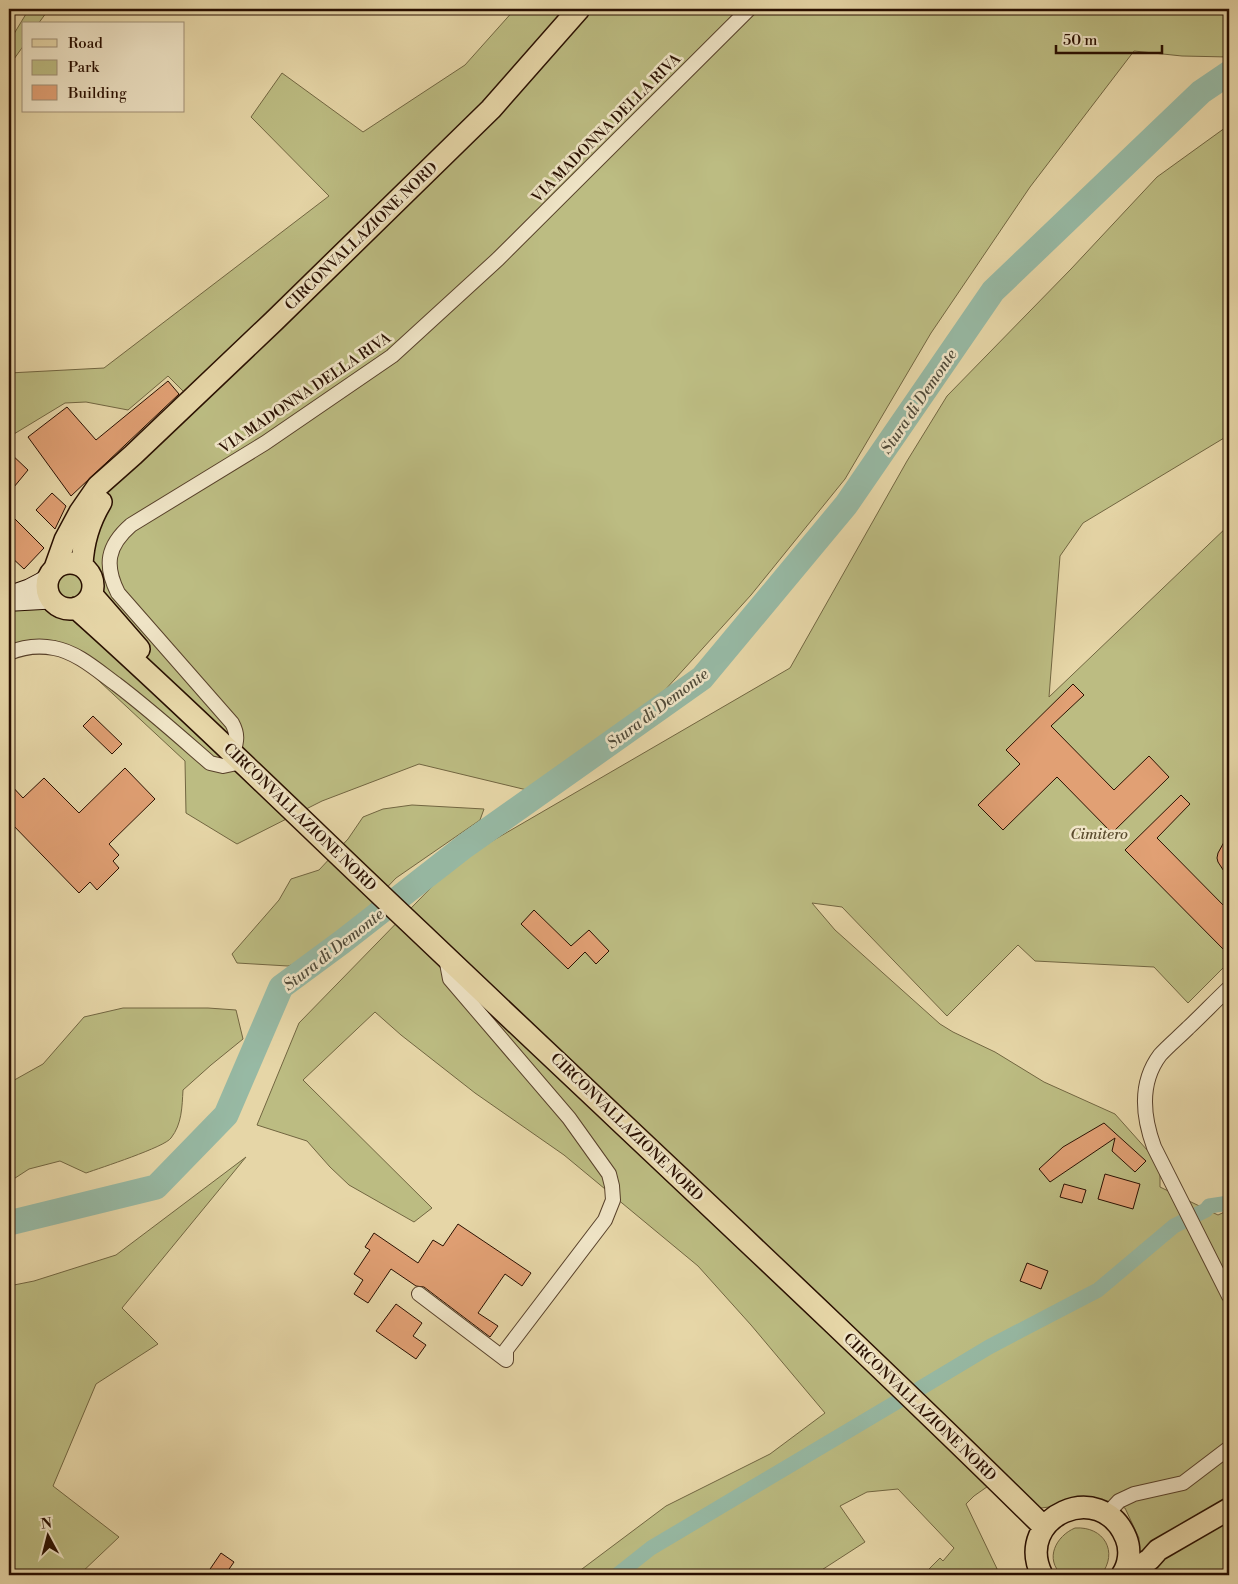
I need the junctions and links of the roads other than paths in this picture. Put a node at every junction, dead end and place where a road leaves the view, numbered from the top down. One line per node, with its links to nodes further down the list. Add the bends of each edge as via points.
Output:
1 (579, 9): 3 (main road, CIRCONVALLAZIONE NORD, via 491,109)
2 (749, 9): 13 (street, VIA MADONNA DELLA RIVA, via 498,259 392,356 265,443 131,524 119,535 109,564 111,579 118,593 232,722)
3 (133, 455): 4 (main road, CIRCONVALLAZIONE NORD, via 98,486); 5 (main road, CIRCONVALLAZIONE NORD, via 92,517)
4 (65, 540): 5 (street, via 76,548); 6 (main road, CIRCONVALLAZIONE NORD)
5 (82, 562): 6 (main road, via 68,562); 7 (main road, via 91,575)
6 (51, 582): 8 (main road); 9 (main road); 10 (main road, via 62,608)
7 (92, 595): 10 (main road, via 83,606); 12 (main road, CIRCONVALLAZIONE NORD)
8 (9, 596)
9 (9, 603)
10 (76, 608): 12 (main road, CIRCONVALLAZIONE NORD)
11 (9, 653): 13 (street, via 36,646 71,654 151,712 210,763 223,766)
12 (208, 728): 13 (main road, CIRCONVALLAZIONE NORD)
13 (238, 757): 14 (main road, CIRCONVALLAZIONE NORD)
14 (446, 957): 16 (street, via 450,979 569,1118 608,1174 613,1200 605,1220 506,1350 506,1360); 21 (main road, CIRCONVALLAZIONE NORD)
15 (1229, 988): 17 (street, via 1160,1055 1146,1086 1144,1107 1154,1147)
16 (419, 1294)
17 (1229, 1296)
18 (1229, 1448): 20 (street, via 1183,1482 1134,1494 1119,1501)
19 (1229, 1509): 23 (main road)
20 (1107, 1514): 21 (main road, via 1094,1508 1080,1507 1054,1516); 22 (main road)
21 (1044, 1527): 24 (main road, via 1036,1553)
22 (1122, 1529): 23 (main road, via 1133,1545 1142,1550); 25 (main road, via 1129,1556)
23 (1158, 1550): 26 (main road)
24 (1042, 1575)
25 (1122, 1575)
26 (1128, 1575)

